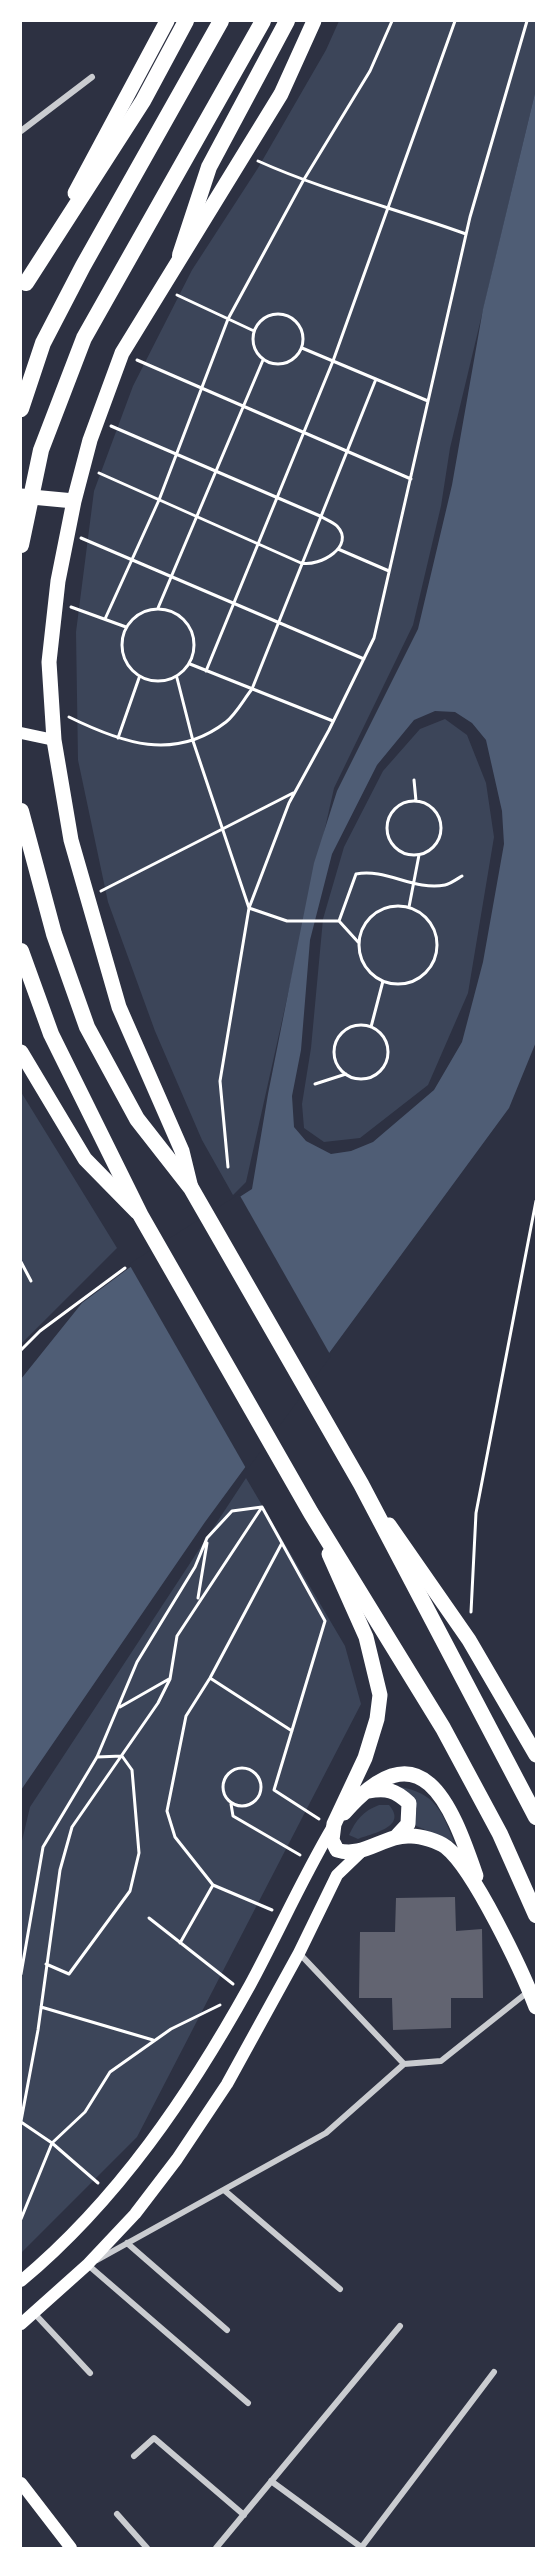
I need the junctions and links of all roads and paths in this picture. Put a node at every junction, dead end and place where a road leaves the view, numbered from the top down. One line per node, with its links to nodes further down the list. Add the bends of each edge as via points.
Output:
1 (167, 21): 17 (main road)
2 (186, 21): 17 (highway, via 143,101)
3 (221, 21): 29 (highway, via 43,343)
4 (263, 21): 44 (highway, via 84,338 41,450)
5 (287, 21): 16 (highway, via 209,166)
6 (314, 21): 12 (main road, via 280,94)
7 (392, 21): 13 (path, via 370,71)
8 (455, 21): 14 (path)
9 (527, 21): 15 (path)
10 (92, 77): 11 (street)
11 (21, 131)
12 (243, 154): 13 (path); 16 (main road)
13 (303, 181): 14 (path); 19 (path)
14 (388, 206): 15 (path); 24 (path)
15 (466, 234): 27 (path)
16 (180, 255): 18 (main road)
17 (23, 287)
18 (160, 288): 19 (path); 22 (main road)
19 (228, 319): 20 (path); 26 (path)
20 (254, 331): 21 (path, via 264,318 279,314 294,319 303,332); 23 (path, via 254,347)
21 (302, 348): 23 (path, via 293,360 278,365); 24 (path)
22 (122, 353): 26 (path); 30 (main road)
23 (263, 360): 28 (path)
24 (333, 361): 25 (path); 31 (path)
25 (376, 379): 27 (path); 32 (path)
26 (202, 388): 28 (path); 33 (path)
27 (428, 401): 36 (path)
28 (245, 407): 31 (path); 35 (path)
29 (21, 409)
30 (98, 420): 33 (path); 34 (main road)
31 (305, 433): 32 (path); 38 (path)
32 (346, 450): 36 (path); 41 (path)
33 (178, 454): 35 (path); 39 (path)
34 (83, 466): 39 (path); 40 (main road)
35 (218, 470): 38 (path); 42 (path)
36 (411, 479): 49 (path)
37 (21, 496): 40 (main road)
38 (279, 496): 41 (path); 45 (path)
39 (159, 500): 42 (path); 47 (path)
40 (74, 501): 43 (main road)
41 (320, 516): 46 (path, via 337,526 342,536); 48 (path)
42 (197, 517): 45 (path); 50 (path)
43 (68, 532): 47 (path); 51 (main road)
44 (21, 544)
45 (259, 544): 48 (path); 52 (path)
46 (338, 549): 48 (path, via 327,560 312,566); 49 (path)
47 (133, 560): 50 (path); 54 (path)
48 (301, 563): 55 (path)
49 (390, 571): 57 (path, via 374,638)
50 (172, 577): 52 (path); 53 (path)
51 (56, 601): 54 (path); 63 (main road, via 49,662)
52 (234, 604): 55 (path); 59 (path)
53 (158, 608): 56 (path, via 140,613); 58 (path, via 177,613 190,627 195,645)
54 (105, 619): 56 (path)
55 (278, 622): 57 (path); 62 (path)
56 (126, 627): 60 (path, via 121,646 126,664)
57 (364, 659): 64 (path)
58 (190, 664): 59 (path); 61 (path)
59 (206, 670): 62 (path)
60 (139, 678): 61 (path, via 158,683); 66 (path)
61 (177, 678): 68 (path)
62 (252, 688): 64 (path); 68 (path, via 228,721)
63 (52, 708): 66 (path); 67 (main road)
64 (333, 721): 70 (path)
65 (21, 733): 67 (main road)
66 (117, 739): 68 (path, via 140,745)
67 (54, 740): 77 (main road, via 69,829)
68 (193, 741): 73 (path)
69 (414, 780): 71 (path)
70 (294, 792): 73 (path); 79 (path)
71 (416, 801): 74 (path, via 432,807 441,822 435,846); 74 (path, via 399,805 387,829 394,846 410,855)
72 (21, 811): 89 (highway, via 54,934 87,1027 137,1119)
73 (223, 831): 77 (path); 79 (path)
74 (419, 855): 76 (path)
75 (462, 876): 76 (path, via 445,885)
76 (415, 883): 78 (path); 80 (path, via 371,871 356,874)
77 (87, 898): 89 (main road, via 119,1007 182,1151)
78 (409, 907): 81 (path, via 396,906 373,915 364,924); 83 (path, via 420,913 435,933 435,959 418,979 405,984)
79 (249, 908): 80 (path, via 287,921); 88 (path, via 220,1081)
80 (339, 921): 81 (path)
81 (359, 943): 83 (path, via 362,961 369,972)
82 (21, 951): 91 (highway, via 51,1034)
83 (384, 981): 84 (path)
84 (371, 1027): 86 (path, via 354,1026 340,1035 334,1051 339,1068); 86 (path, via 379,1031 387,1046 385,1064 372,1076 354,1078)
85 (21, 1052): 91 (main road, via 85,1159)
86 (346, 1074): 87 (path)
87 (315, 1084)
88 (228, 1167)
89 (191, 1188): 96 (highway)
90 (536, 1201): 102 (path, via 476,1513)
91 (141, 1216): 98 (highway)
92 (21, 1262): 94 (path)
93 (125, 1269): 95 (path, via 40,1331)
94 (31, 1281)
95 (21, 1350)
96 (361, 1484): 102 (main road); 112 (highway)
97 (262, 1507): 99 (path, via 232,1510); 100 (path); 101 (path)
98 (311, 1513): 113 (main road, via 366,1637 380,1695 365,1758); 120 (highway, via 443,1728 500,1834)
99 (207, 1538): 101 (path); 105 (path, via 195,1567 137,1662)
100 (282, 1543): 103 (path); 106 (path, via 325,1621)
101 (198, 1602): 104 (path, via 177,1636)
102 (469, 1640): 107 (main road)
103 (210, 1678): 106 (path); 117 (path, via 186,1716 167,1811 175,1837)
104 (170, 1679): 105 (path); 108 (path)
105 (118, 1707): 109 (path)
106 (292, 1731): 113 (path, via 274,1790)
107 (536, 1755)
108 (122, 1756): 109 (path); 124 (path, via 72,1827 60,1870); 124 (path, via 132,1770 139,1853 130,1891 69,1974)
109 (97, 1757): 125 (path, via 43,1846)
110 (366, 1791): 113 (main road); 114 (main road, via 387,1788 409,1803 408,1824); 118 (main road, via 381,1779 406,1773 423,1778 436,1789 463,1838)
111 (231, 1803): 111 (path, via 223,1791 225,1777 236,1768 250,1769 260,1779 260,1793 251,1804); 116 (path, via 234,1816)
112 (536, 1817)
113 (333, 1826): 115 (main road, via 332,1840 337,1850 348,1854); 116 (main road)
114 (396, 1837): 115 (main road); 118 (main road, via 412,1836 445,1846 461,1864)
115 (363, 1850): 123 (main road, via 337,1875)
116 (312, 1862): 119 (main road)
117 (213, 1885): 119 (path); 122 (path)
118 (485, 1905): 126 (main road)
119 (285, 1915): 127 (main road)
120 (536, 1915)
121 (149, 1918): 122 (path)
122 (180, 1942): 127 (path)
123 (299, 1953): 131 (street); 138 (main road, via 227,2084 177,2159 135,2214)
124 (46, 1964): 128 (path)
125 (21, 1974)
126 (530, 1991): 129 (main road); 131 (street, via 441,2061)
127 (245, 1993): 130 (path); 135 (main road, via 198,2074)
128 (41, 2007): 130 (path); 132 (path)
129 (536, 2007)
130 (153, 2040): 133 (path, via 110,2072 85,2112)
131 (404, 2064): 134 (street, via 326,2133)
132 (21, 2122): 133 (path)
133 (52, 2144): 135 (path); 136 (path)
134 (224, 2190): 137 (street); 140 (street)
135 (110, 2194): 139 (main road)
136 (21, 2219)
137 (126, 2243): 138 (street); 144 (street)
138 (87, 2265): 141 (main road); 147 (street)
139 (21, 2281)
140 (340, 2289)
141 (34, 2313): 142 (main road); 146 (street)
142 (21, 2324)
143 (400, 2326): 149 (street)
144 (227, 2330)
145 (494, 2372): 155 (street)
146 (90, 2373)
147 (248, 2403)
148 (134, 2456): 154 (street, via 154,2438)
149 (271, 2481): 154 (street); 155 (street)
150 (21, 2483): 152 (main road)
151 (21, 2495): 152 (main road)
152 (41, 2508): 156 (main road)
153 (117, 2514): 157 (street)
154 (244, 2515): 158 (street)
155 (361, 2547)
156 (71, 2548)
157 (147, 2548)
158 (216, 2548)

